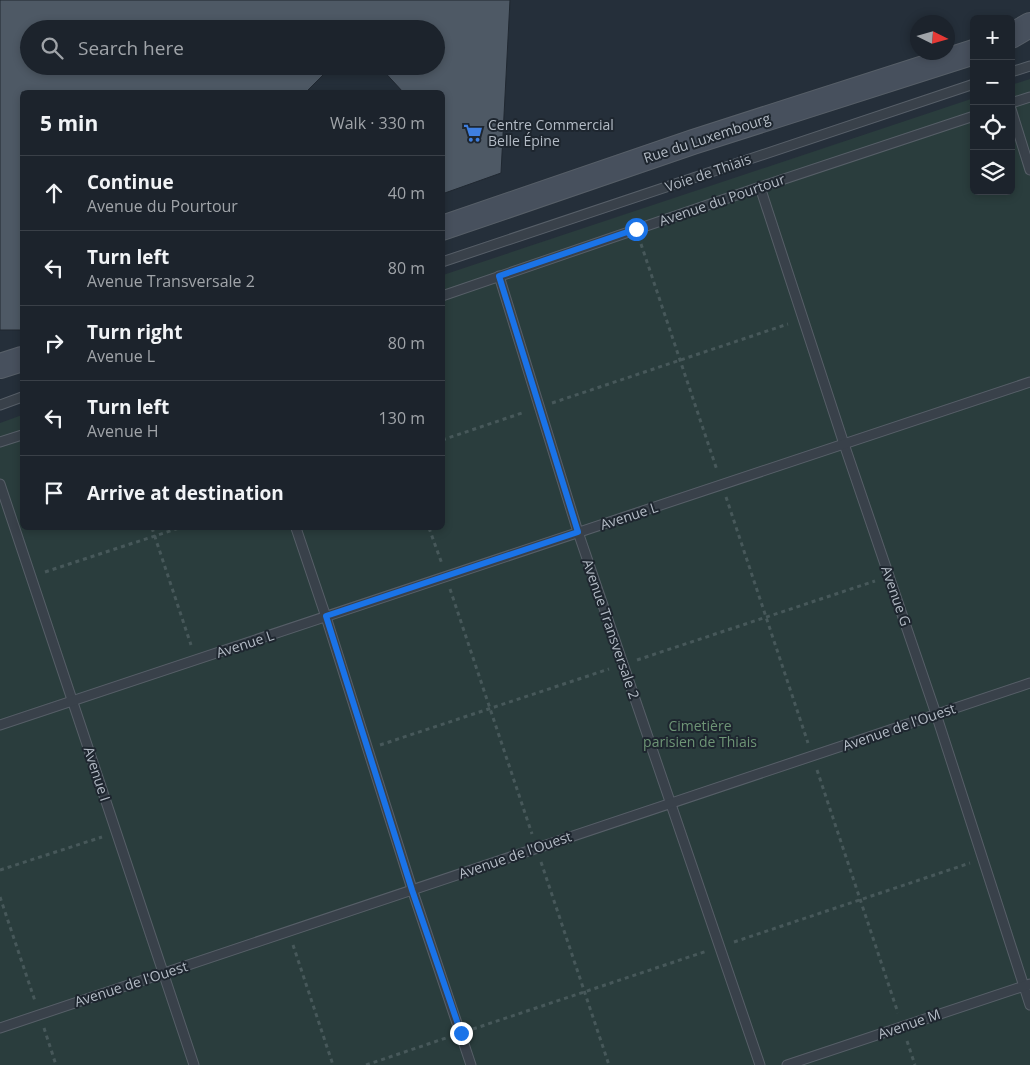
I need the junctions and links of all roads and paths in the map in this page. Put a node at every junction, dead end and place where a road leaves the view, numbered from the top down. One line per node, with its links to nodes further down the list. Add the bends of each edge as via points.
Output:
1 (1030, 25): 2 (street)
2 (1015, 34)
3 (1030, 40): 4 (street)
4 (1015, 42)
5 (970, 53): 15 (street, Rue du Luxembourg, via 693,142)
6 (1030, 66): 7 (lane)
7 (1015, 71)
8 (970, 85): 17 (lane, Voie de Thiais)
9 (1030, 97): 10 (lane)
10 (1015, 102)
11 (970, 117): 14 (lane, Avenue du Pourtour)
12 (1015, 122): 13 (lane)
13 (1030, 170)
14 (760, 187): 16 (lane, Avenue du Pourtour); 20 (lane, Avenue G)
15 (445, 227)
16 (636, 229): 18 (lane, Avenue du Pourtour); 22 (path)
17 (445, 261)
18 (499, 276): 19 (lane, Avenue du Pourtour); 27 (lane, Avenue Transversale 2)
19 (445, 295)
20 (803, 319): 22 (path); 31 (lane, Avenue G)
21 (20, 360): 23 (street)
22 (680, 360): 27 (path); 33 (path)
23 (0, 366)
24 (1030, 382): 31 (lane, Avenue L)
25 (20, 398): 26 (lane)
26 (0, 405)
27 (540, 407): 29 (path); 38 (lane, Avenue Transversale 2)
28 (20, 436): 30 (lane)
29 (445, 439)
30 (0, 442)
31 (844, 444): 33 (lane, Avenue L); 46 (lane, Avenue G)
32 (0, 484): 41 (lane, Avenue I)
33 (722, 485): 38 (lane, Avenue L); 48 (path)
34 (153, 530): 39 (path)
35 (173, 530): 39 (path)
36 (297, 530): 42 (lane)
37 (430, 530): 40 (path)
38 (578, 532): 40 (lane, Avenue L); 49 (lane, Avenue Transversale 2)
39 (155, 536): 41 (path); 43 (path)
40 (446, 576): 42 (lane, Avenue L); 51 (path)
41 (31, 577): 45 (lane, Avenue I)
42 (326, 616): 43 (lane, Avenue L); 54 (lane)
43 (196, 660): 45 (lane, Avenue L)
44 (1030, 683): 46 (lane, Avenue de l'Ouest)
45 (73, 701): 47 (lane, Avenue L); 50 (lane, Avenue I)
46 (936, 714): 48 (lane, Avenue de l'Ouest); 52 (lane, Avenue G)
47 (0, 725)
48 (812, 756): 49 (lane, Avenue de l'Ouest); 56 (path)
49 (671, 803): 51 (lane, Avenue de l'Ouest); 58 (lane, Avenue Transversale 2)
50 (116, 832): 53 (path); 59 (lane, Avenue I)
51 (536, 848): 54 (lane, Avenue de l'Ouest); 61 (path)
52 (983, 858): 56 (path); 60 (lane, Avenue G)
53 (0, 870)
54 (412, 890): 57 (lane, Avenue de l'Ouest); 66 (lane)
55 (0, 897): 63 (path)
56 (860, 900): 58 (path); 64 (path)
57 (288, 931): 59 (lane, Avenue de l'Ouest); 69 (path)
58 (720, 946): 61 (path); 73 (lane, Avenue Transversale 2)
59 (164, 973): 63 (lane, Avenue de l'Ouest); 68 (lane, Avenue I)
60 (1027, 985): 62 (lane, Avenue G); 64 (lane, Avenue M)
61 (584, 992): 66 (path); 72 (path)
62 (1030, 1005)
63 (39, 1014): 65 (lane, Avenue de l'Ouest); 67 (path)
64 (902, 1027): 74 (lane, Avenue M); 75 (path)
65 (0, 1028)
66 (461, 1033): 70 (path); 71 (lane)
67 (56, 1065)
68 (194, 1065)
69 (333, 1065)
70 (366, 1065)
71 (472, 1065)
72 (609, 1065)
73 (760, 1065)
74 (788, 1065)
75 (915, 1065)

